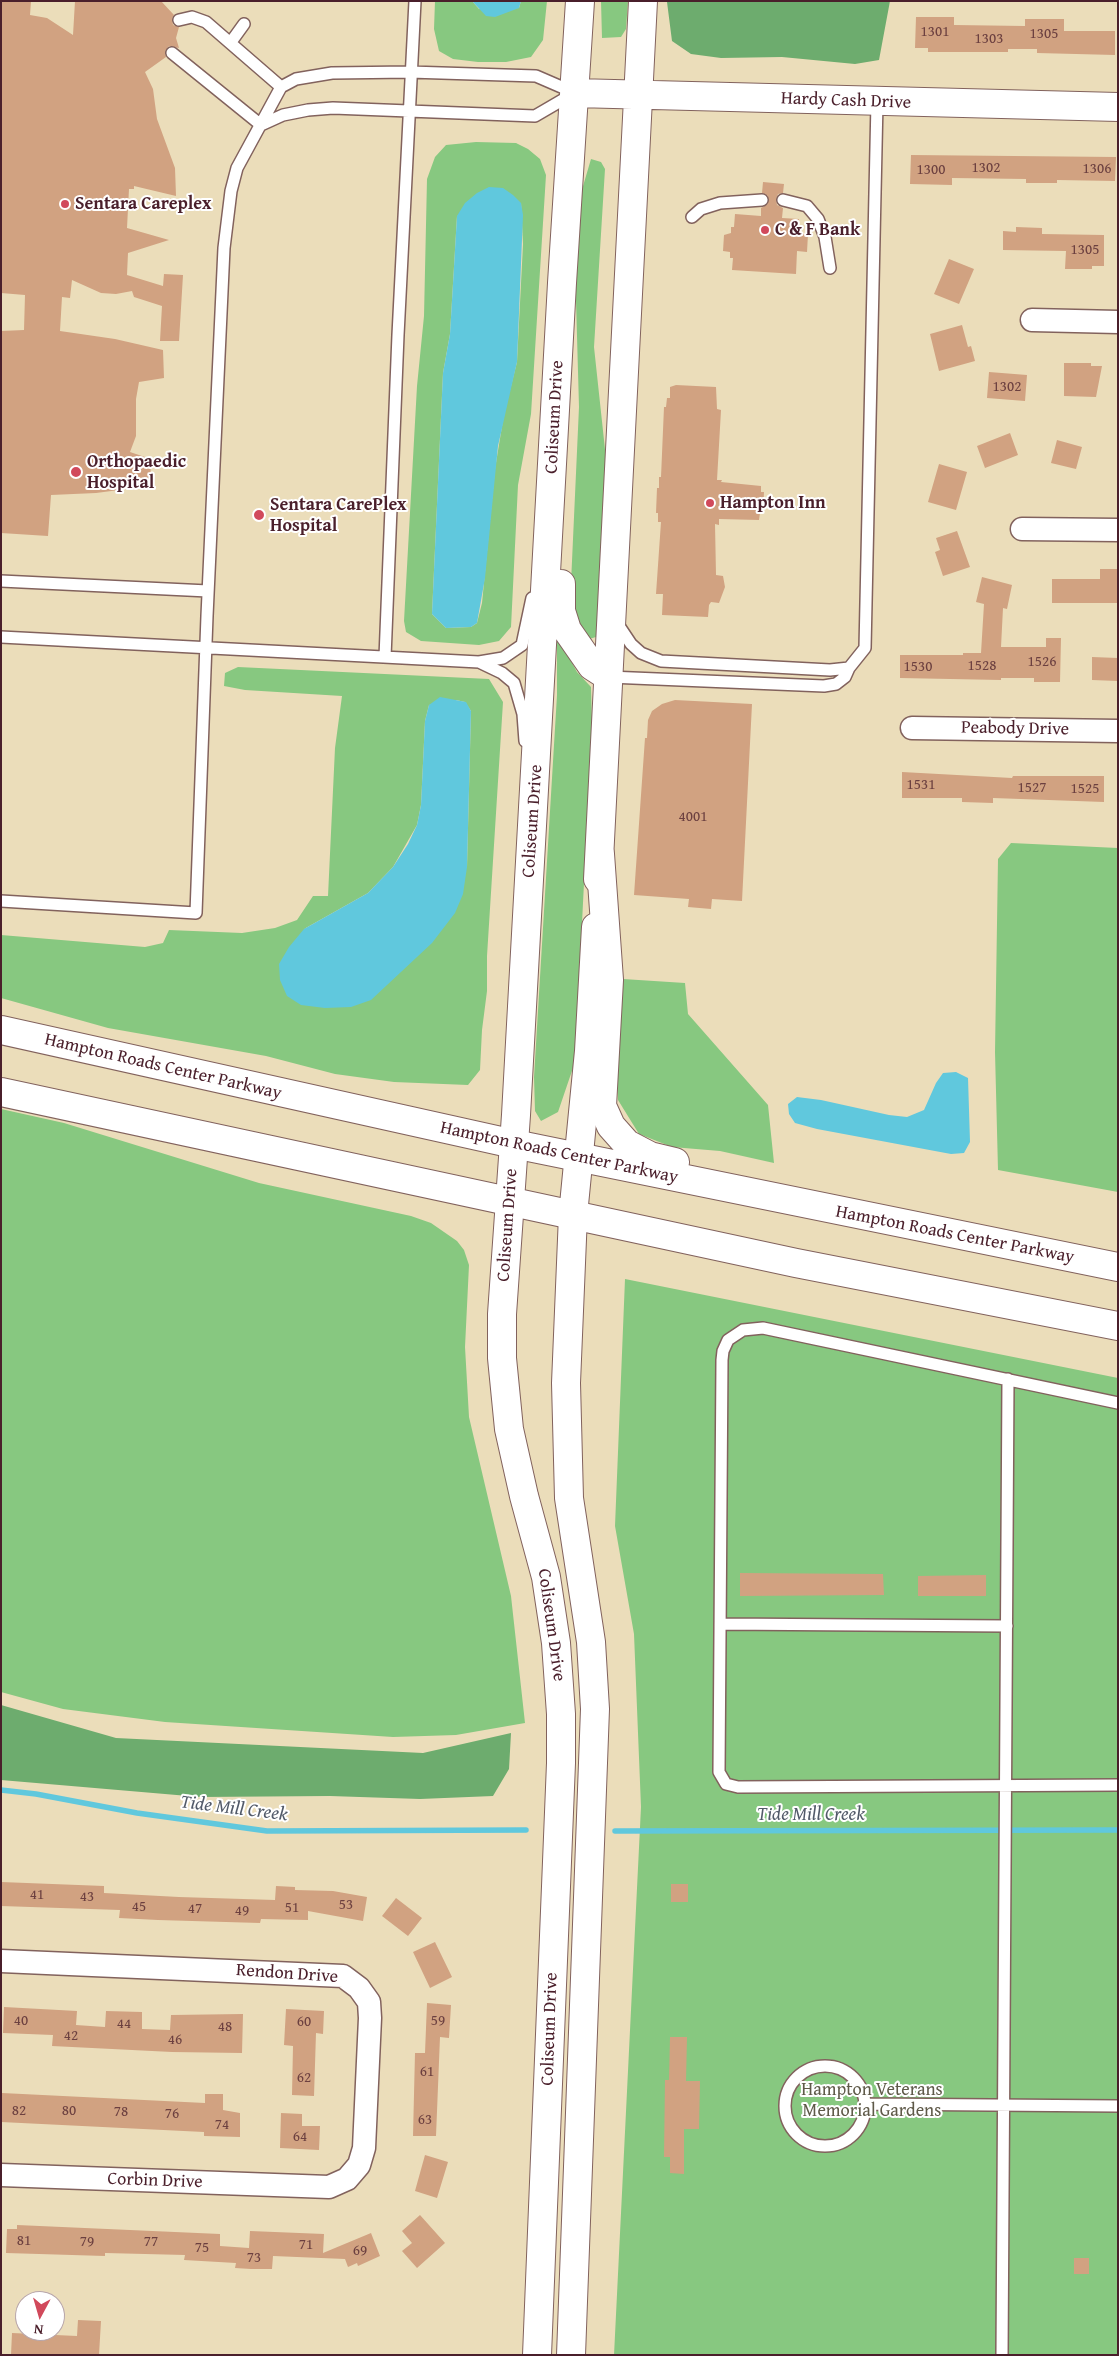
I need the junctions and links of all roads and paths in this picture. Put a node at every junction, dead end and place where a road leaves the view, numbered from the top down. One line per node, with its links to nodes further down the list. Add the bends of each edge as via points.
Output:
1 (415, 1): 8 (lane)
2 (580, 1): 10 (street, Coliseum Drive)
3 (643, 1): 11 (street, Coliseum Drive)
4 (179, 20): 6 (lane, via 192,17 206,22)
5 (244, 24): 6 (lane)
6 (231, 42): 9 (lane)
7 (172, 53): 15 (lane)
8 (410, 72): 9 (lane, via 322,74); 10 (lane, via 536,76); 14 (lane)
9 (281, 87): 15 (lane)
10 (575, 93): 11 (street, Hardy Cash Drive); 14 (lane, via 535,116); 20 (street, Coliseum Drive)
11 (638, 95): 12 (street, Hardy Cash Drive); 28 (street, Coliseum Drive)
12 (877, 102): 13 (street, Hardy Cash Drive); 33 (lane, via 866,636 864,648)
13 (1118, 107)
14 (408, 110): 15 (lane, via 308,110 283,115); 31 (lane)
15 (261, 125): 27 (lane, via 237,168 228,210)
16 (762, 200): 18 (lane, via 720,204 702,209)
17 (783, 200): 19 (lane, via 807,206 818,218)
18 (692, 218)
19 (830, 268)
20 (562, 283): 23 (street, Coliseum Drive); 34 (street, via 570,428 561,611 578,649 592,666)
21 (1032, 320): 22 (street)
22 (1118, 322)
23 (554, 458): 32 (lane, via 522,646 503,658); 37 (street, Coliseum Drive)
24 (1022, 529): 25 (street)
25 (1118, 530)
26 (1, 582): 27 (lane)
27 (208, 591): 30 (lane)
28 (612, 616): 33 (lane, via 631,644 650,658 662,661 830,670); 34 (street, Coliseum Drive)
29 (1, 637): 30 (lane)
30 (206, 648): 31 (lane); 39 (lane, via 196,913)
31 (385, 657): 32 (lane)
32 (479, 662): 37 (lane, via 514,683 523,714)
33 (849, 668): 34 (lane, via 845,678 824,686)
34 (609, 677): 38 (street, Coliseum Drive)
35 (912, 728): 36 (street, Peabody Drive)
36 (1118, 731)
37 (533, 830): 42 (street, Coliseum Drive)
38 (600, 854): 43 (street, Coliseum Drive, via 589,1051); 46 (street, via 609,980 601,1097 605,1116 618,1136 650,1156 749,1177)
39 (1, 901)
40 (1, 1030): 42 (street, Hampton Roads Center Parkway)
41 (1, 1092): 44 (street)
42 (514, 1144): 43 (street, Hampton Roads Center Parkway); 44 (street, Coliseum Drive)
43 (578, 1158): 45 (street, Coliseum Drive); 46 (street, Hampton Roads Center Parkway)
44 (510, 1202): 45 (street); 61 (street, Coliseum Drive, via 502,1314 505,1392 514,1454 552,1612 561,1714 562,1763)
45 (573, 1215): 48 (street, via 796,1263); 62 (street, Coliseum Drive, via 566,1383 567,1463 573,1532 592,1642 595,1739)
46 (964, 1238): 47 (street, Hampton Roads Center Parkway)
47 (1118, 1268)
48 (1118, 1326)
49 (1008, 1379): 50 (lane); 51 (lane, via 763,1328 743,1330 728,1340 722,1360); 52 (lane)
50 (1118, 1404)
51 (720, 1624): 52 (lane); 54 (lane, via 719,1772 726,1784 738,1787)
52 (1007, 1626): 54 (lane)
53 (1118, 1785): 54 (lane)
54 (1006, 1786): 57 (lane)
55 (1, 1961): 60 (street, Rendon Drive, via 343,1976 369,2002 364,2148 359,2165 347,2179 328,2187)
56 (865, 2104): 56 (lane, via 862,2090 854,2079 843,2070 830,2066 803,2072 792,2082 784,2108 786,2120 798,2136 814,2145 827,2146 850,2138 861,2123); 57 (lane)
57 (1002, 2105): 58 (lane); 63 (lane)
58 (1118, 2106)
59 (1, 2175): 60 (street, Corbin Drive)
60 (308, 2187)
61 (536, 2355)
62 (571, 2355)
63 (1002, 2355)

